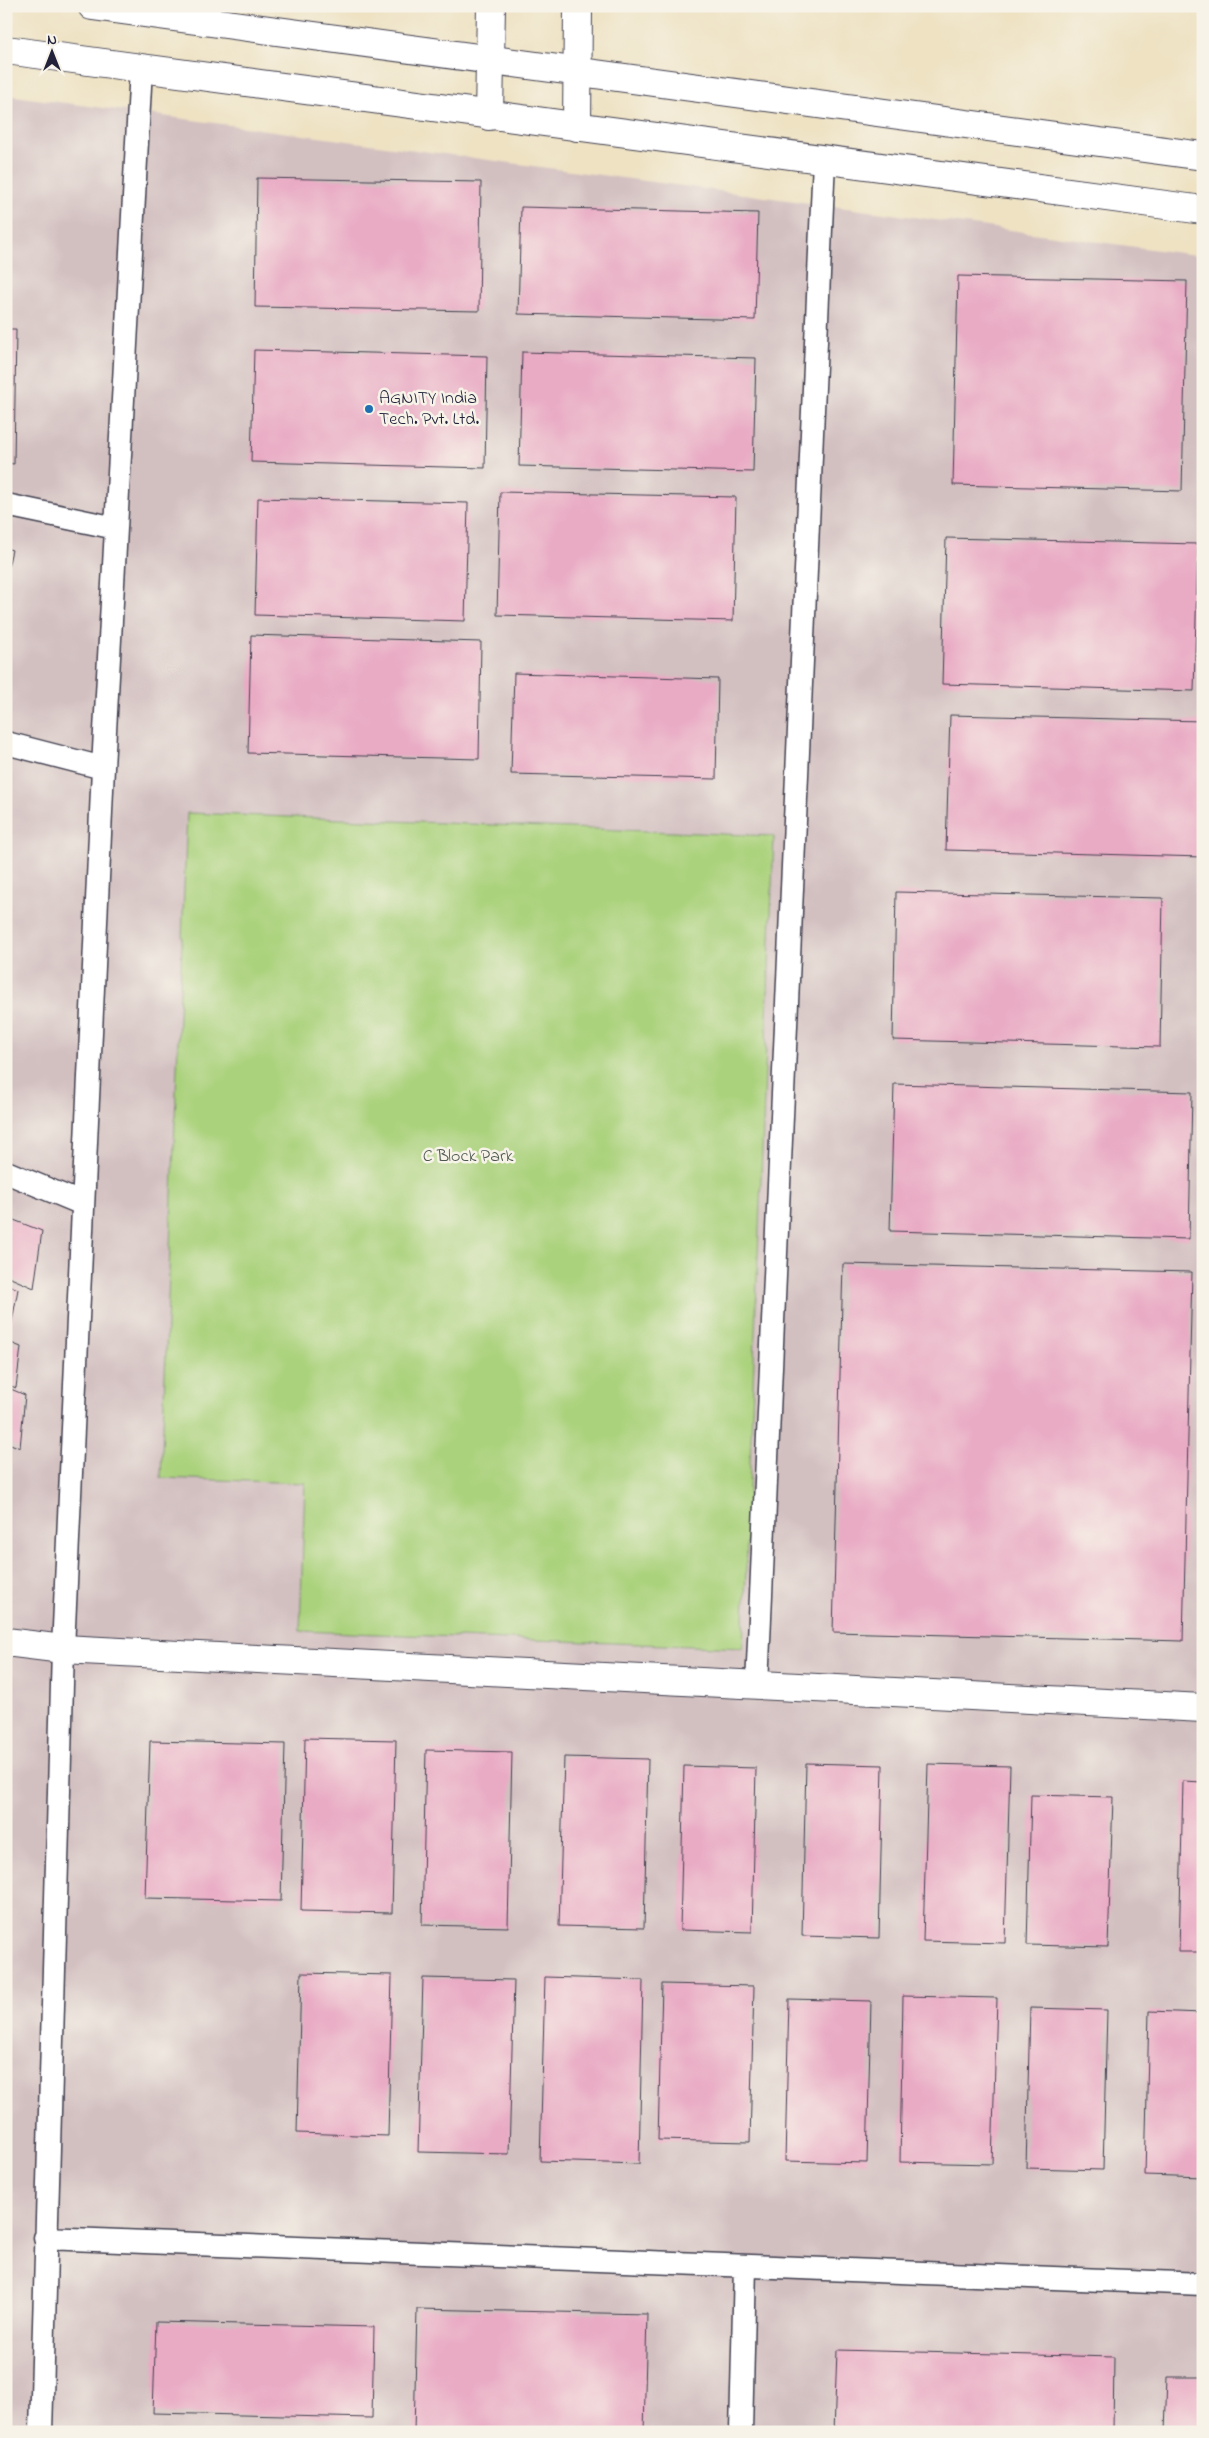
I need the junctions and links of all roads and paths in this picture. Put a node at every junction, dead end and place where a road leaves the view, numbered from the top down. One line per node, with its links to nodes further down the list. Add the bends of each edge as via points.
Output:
1 (92, 6): 5 (street)
2 (491, 6): 5 (street)
3 (578, 6): 7 (street)
4 (6, 50): 6 (street)
5 (490, 60): 7 (street); 8 (street)
6 (141, 68): 8 (street); 14 (lane)
7 (577, 72): 9 (street); 10 (street)
8 (489, 116): 9 (street)
9 (577, 127): 11 (street)
10 (1203, 156)
11 (824, 160): 12 (street); 21 (lane)
12 (1203, 210)
13 (6, 505): 14 (lane)
14 (116, 528): 16 (lane)
15 (6, 742): 16 (lane)
16 (103, 768): 18 (lane)
17 (6, 1172): 18 (lane)
18 (83, 1204): 20 (lane)
19 (6, 1642): 20 (street)
20 (63, 1648): 21 (street); 23 (lane)
21 (758, 1686): 22 (street)
22 (1203, 1708)
23 (46, 2238): 24 (lane); 26 (lane)
24 (745, 2266): 25 (lane); 27 (lane)
25 (1203, 2284)
26 (41, 2432)
27 (741, 2432)

